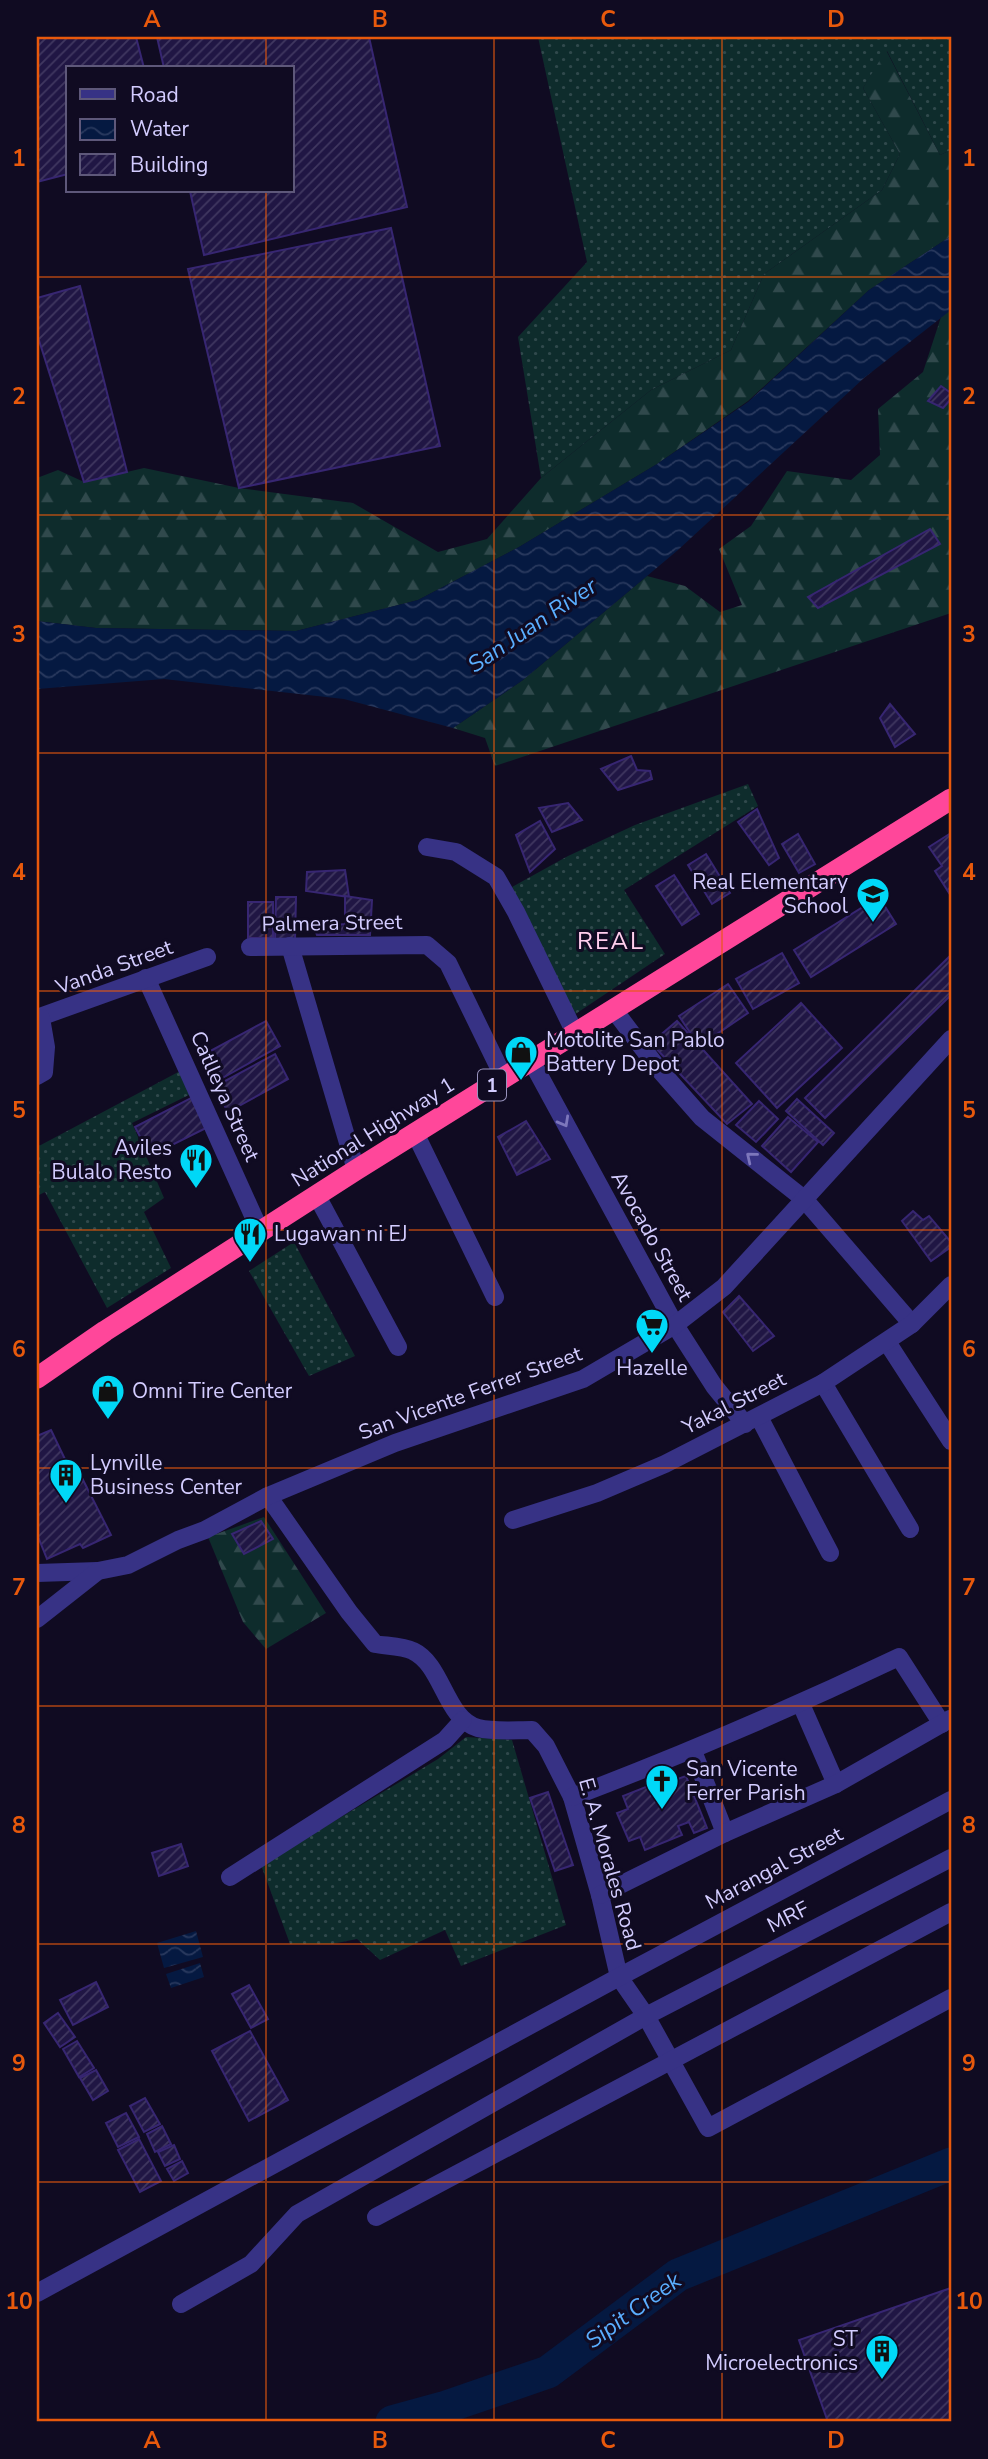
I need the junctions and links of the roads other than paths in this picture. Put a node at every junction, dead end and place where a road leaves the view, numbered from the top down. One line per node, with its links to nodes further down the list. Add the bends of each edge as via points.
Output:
1 (951, 799): 7 (highway, National Highway 1 / 1)
2 (427, 847): 9 (street, via 456,852 496,877)
3 (290, 946): 4 (street, Palmera Street); 13 (street, Palmera Street, via 426,945 448,963); 15 (street)
4 (250, 947)
5 (206, 957): 6 (street, Vanda Street)
6 (146, 978): 8 (street, Vanda Street); 18 (street, Catlleya Street)
7 (614, 1010): 9 (highway, National Highway 1 / 1); 17 (street, one-way to 7, via 702,1118)
8 (39, 1018): 12 (street, via 46,1047 44,1072)
9 (575, 1033): 11 (highway, National Highway 1 / 1)
10 (951, 1039): 17 (street, San Vicente Ferrer Street)
11 (532, 1062): 13 (highway, National Highway 1 / 1); 22 (street, Avocado Street, one-way to 22)
12 (37, 1076)
13 (504, 1078): 14 (highway, National Highway 1 / 1)
14 (416, 1135): 15 (highway, National Highway 1 / 1); 20 (street)
15 (356, 1170): 16 (highway, National Highway 1 / 1)
16 (317, 1196): 18 (highway, National Highway 1 / 1); 24 (street)
17 (804, 1199): 21 (street); 22 (street, San Vicente Ferrer Street, via 724,1287)
18 (261, 1233): 25 (highway, National Highway 1 / 1)
19 (951, 1285): 21 (street, Yakal Street)
20 (495, 1297)
21 (912, 1324): 23 (street, Yakal Street)
22 (675, 1325): 27 (street, Avocado Street, via 714,1386); 29 (street, San Vicente Ferrer Street, via 583,1379 395,1443)
23 (887, 1342): 26 (street, Yakal Street); 28 (street)
24 (398, 1347)
25 (37, 1378)
26 (823, 1383): 27 (street, Yakal Street); 31 (street)
27 (752, 1421): 30 (street, Yakal Street, via 597,1493); 32 (street, Avocado Street)
28 (951, 1441)
29 (268, 1496): 33 (street, San Vicente Ferrer Street, via 128,1565); 37 (street, via 375,1644 413,1651 435,1672)
30 (513, 1520)
31 (911, 1529)
32 (830, 1553)
33 (98, 1571): 34 (street); 35 (street, San Vicente Ferrer Street)
34 (37, 1573)
35 (37, 1619)
36 (801, 1704): 38 (street, via 900,1657); 39 (street); 40 (street)
37 (463, 1720): 41 (street, E. A. Morales Road, via 477,1728 532,1730 546,1746); 45 (street, via 445,1741)
38 (947, 1721): 40 (street)
39 (693, 1751): 41 (street); 43 (street)
40 (836, 1784): 43 (street)
41 (572, 1797): 46 (street, E. A. Morales Road)
42 (951, 1800): 48 (street, Marangal Street)
43 (726, 1833): 46 (street)
44 (951, 1858): 50 (street, MRF)
45 (230, 1877)
46 (600, 1895): 48 (street, E. A. Morales Road)
47 (951, 1913): 51 (street)
48 (619, 1977): 50 (street); 53 (street, Marangal Street)
49 (951, 1998): 51 (street, via 708,2129)
50 (646, 2016): 51 (street); 54 (street, MRF, via 297,2214 251,2264)
51 (671, 2060): 52 (street)
52 (376, 2217)
53 (37, 2293)
54 (181, 2304)

